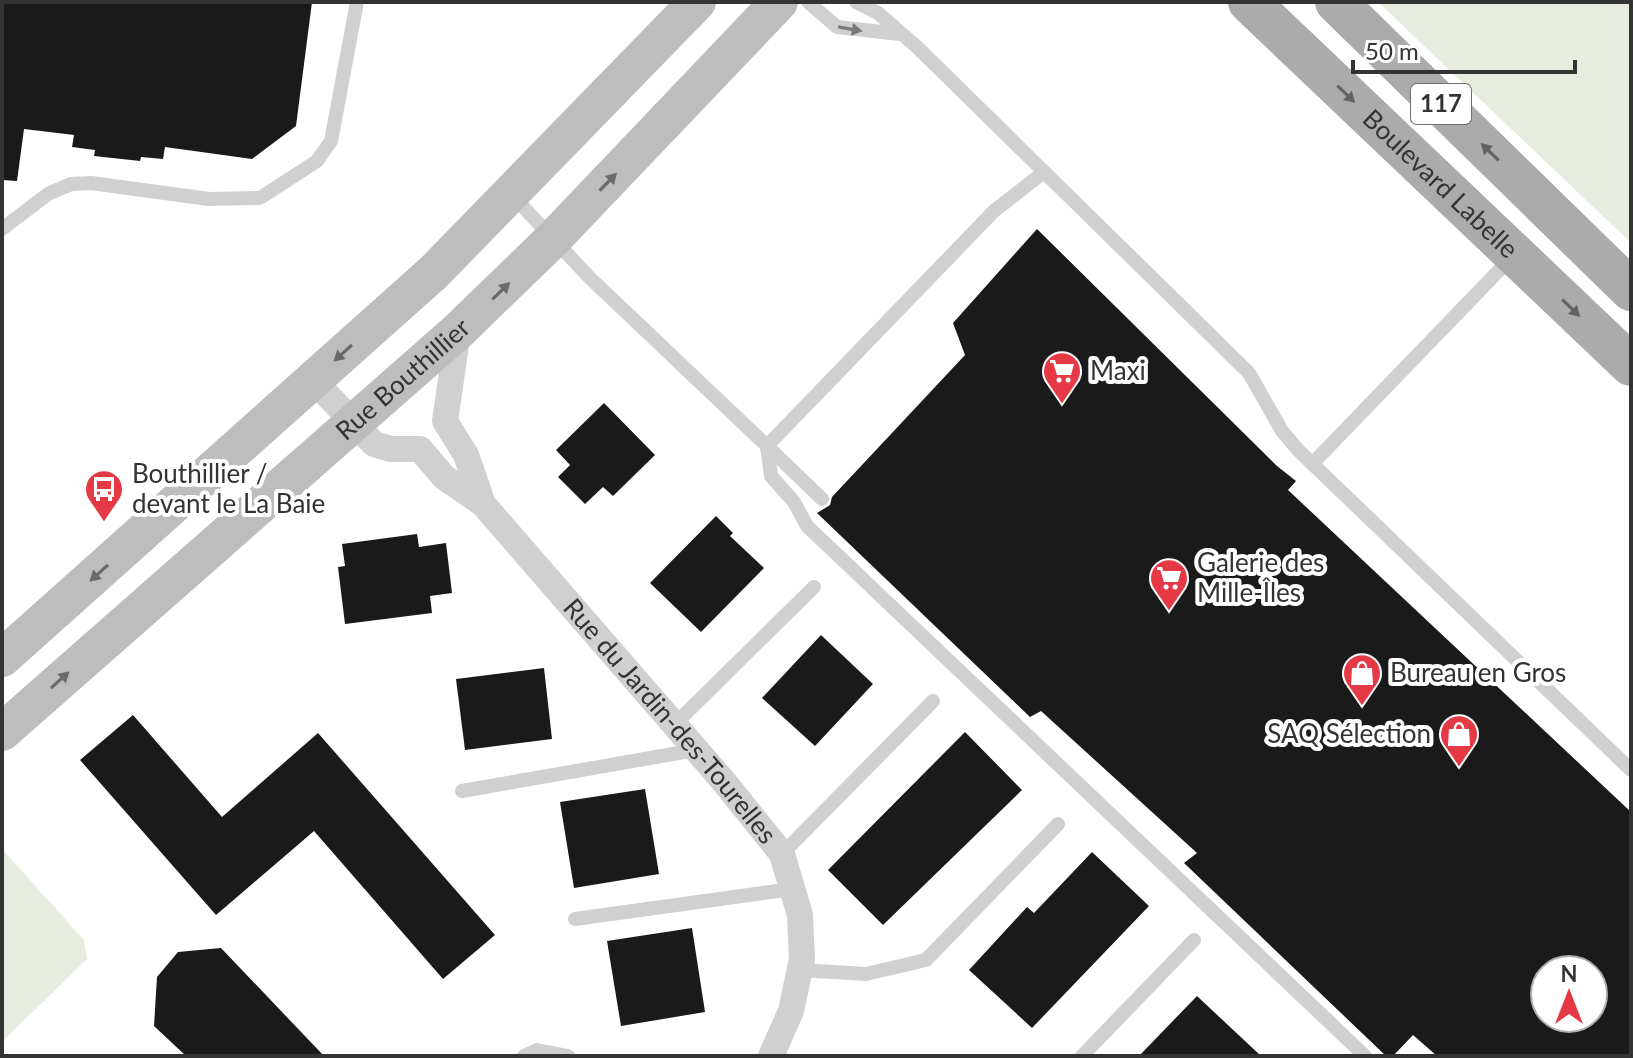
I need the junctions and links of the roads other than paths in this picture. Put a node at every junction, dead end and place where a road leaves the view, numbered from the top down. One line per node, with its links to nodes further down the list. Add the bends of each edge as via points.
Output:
1 (357, 2): 11 (lane, via 331,141 317,161 270,194 209,199 71,184 48,194)
2 (697, 2): 10 (street)
3 (779, 2): 12 (street, Rue Bouthillier, one-way to 3)
4 (808, 2): 8 (lane, one-way to 8, via 837,27)
5 (856, 2): 8 (lane, via 878,13)
6 (1249, 2): 13 (main road, Boulevard Labelle / 117, one-way to 13)
7 (1336, 2): 14 (main road, Boulevard Labelle / 117, one-way to 7)
8 (900, 34): 9 (lane)
9 (1044, 172): 20 (lane, via 994,211); 22 (lane, via 1249,373 1282,431)
10 (512, 195): 12 (lane); 17 (street, one-way to 17)
11 (2, 229)
12 (554, 238): 15 (street, Rue Bouthillier, one-way to 12); 20 (lane)
13 (1515, 254): 16 (main road, Boulevard Labelle / 117, one-way to 16); 22 (lane)
14 (1631, 290)
15 (458, 331): 18 (street); 19 (street, Rue Bouthillier)
16 (1631, 365)
17 (313, 380): 19 (street); 26 (street, one-way to 26)
18 (445, 421): 21 (street, via 425,429); 24 (street, Rue du Jardin-des-Tourelles, via 466,455)
19 (355, 425): 21 (street, via 383,447); 29 (street, Rue Bouthillier, one-way to 19)
20 (767, 446): 23 (lane); 43 (lane, via 771,476 807,526)
21 (412, 447): 24 (street, Rue du Jardin-des-Tourelles)
22 (1313, 463): 31 (lane)
23 (822, 499)
24 (483, 504): 28 (street, Rue du Jardin-des-Tourelles)
25 (814, 587): 28 (lane)
26 (2, 658)
27 (933, 701): 34 (lane)
28 (674, 725): 30 (street, Rue du Jardin-des-Tourelles)
29 (2, 732)
30 (696, 750): 32 (lane); 34 (street, Rue du Jardin-des-Tourelles)
31 (1631, 770)
32 (462, 791)
33 (1058, 824): 38 (lane, via 926,960 866,974)
34 (782, 854): 35 (street, Rue du Jardin-des-Tourelles)
35 (792, 889): 36 (lane); 38 (street, Rue du Jardin-des-Tourelles, via 800,915)
36 (575, 919)
37 (1194, 940): 42 (lane)
38 (800, 970): 41 (street, Rue du Jardin-des-Tourelles, via 791,1011)
39 (524, 1056): 40 (lane, via 537,1050)
40 (568, 1056)
41 (771, 1056)
42 (1082, 1056)
43 (1365, 1056)

